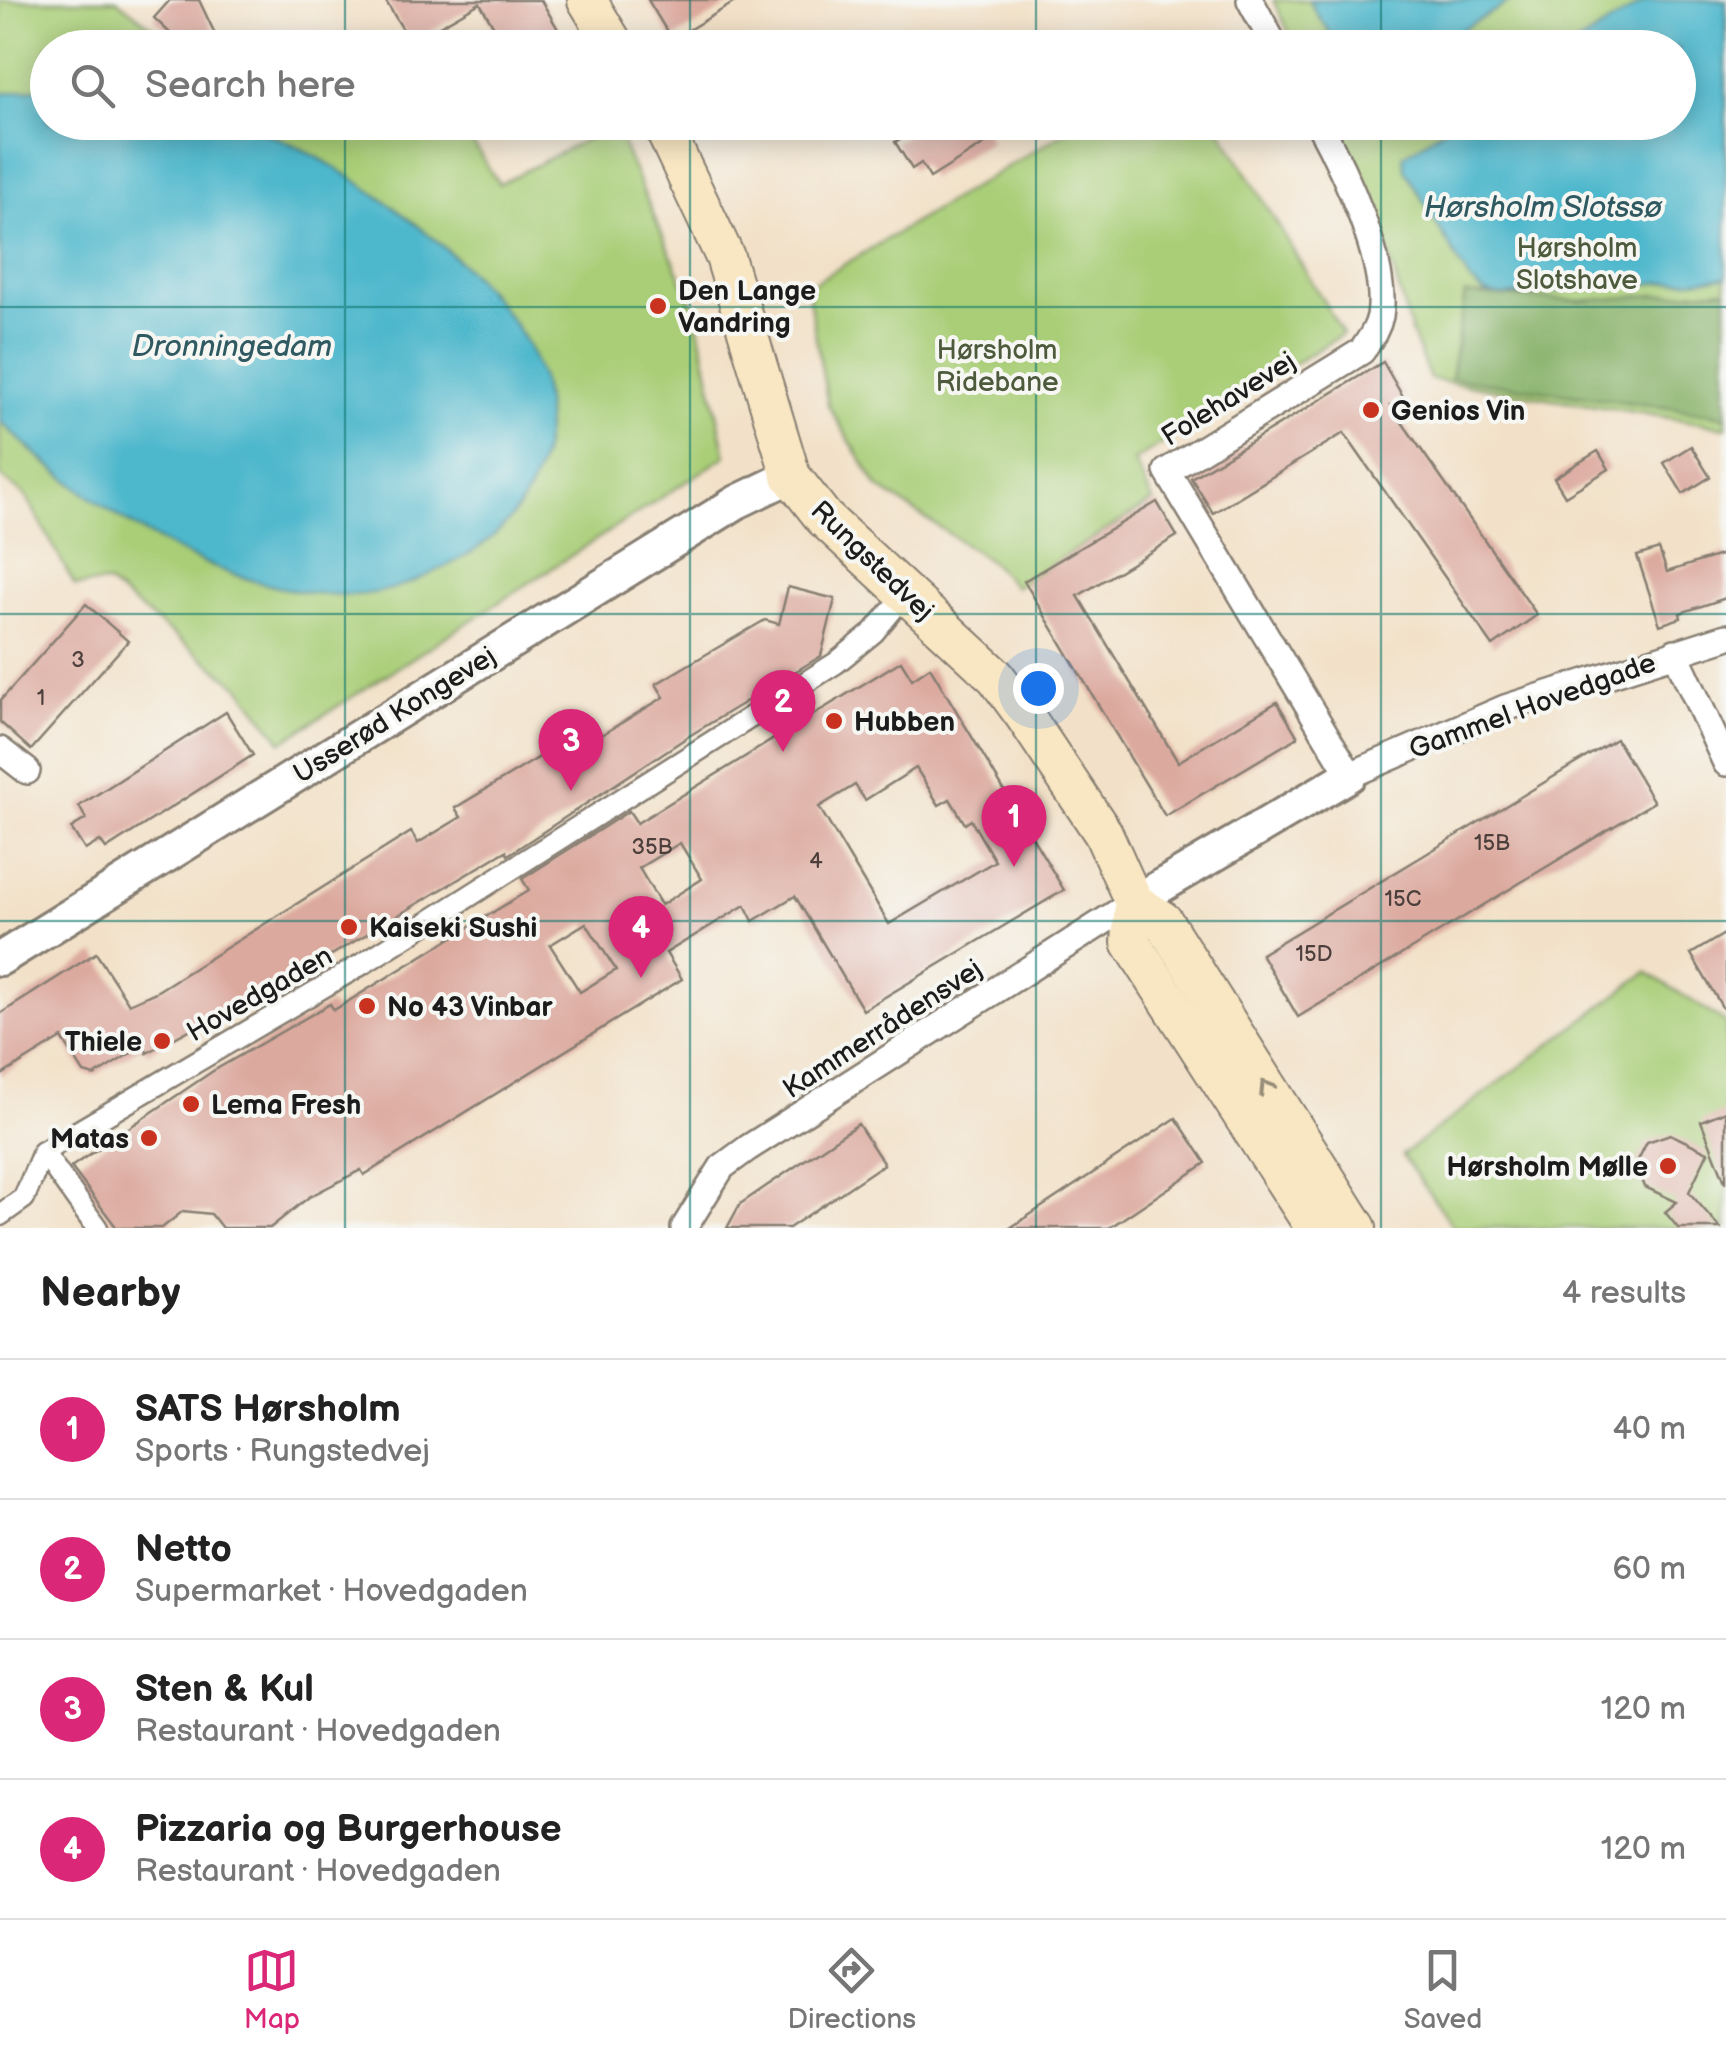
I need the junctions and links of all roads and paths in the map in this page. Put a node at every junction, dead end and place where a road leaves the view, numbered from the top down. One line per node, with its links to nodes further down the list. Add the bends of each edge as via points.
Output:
1 (587, 0): 3 (main road)
2 (1250, 0): 4 (street)
3 (605, 30)
4 (1266, 30)
5 (670, 140): 7 (main road, Rungstedvej, via 726,258)
6 (1328, 140): 14 (street, Folehavevej, via 1376,265 1376,331 1362,351 1167,471)
7 (791, 476): 8 (main road, Rungstedvej, via 824,518); 16 (street, Usserød Kongevej, via 737,502)
8 (907, 592): 15 (main road, Rungstedvej, via 996,677 1024,715 1103,833); 18 (street, Hovedgaden, via 836,663 364,963)
9 (1726, 637): 10 (street, Gammel Hovedgade)
10 (1675, 652): 12 (street); 14 (street, Gammel Hovedgade, via 1505,708)
11 (0, 750): 13 (street)
12 (1726, 763)
13 (27, 771)
14 (1350, 775): 15 (street, Gammel Hovedgade)
15 (1134, 902): 17 (main road, Rungstedvej, via 1132,942); 21 (street, Kammerrådensvej, via 748,1148 722,1167); 24 (main road, Rungstedvej, one-way to 15, via 1163,921)
16 (0, 959)
17 (1235, 1103): 22 (main road, Rungstedvej); 23 (main road, via 1279,1151)
18 (43, 1152): 19 (street, via 24,1198); 20 (street)
19 (0, 1215)
20 (98, 1228)
21 (684, 1228)
22 (1314, 1228)
23 (1328, 1228)
24 (1357, 1228)

